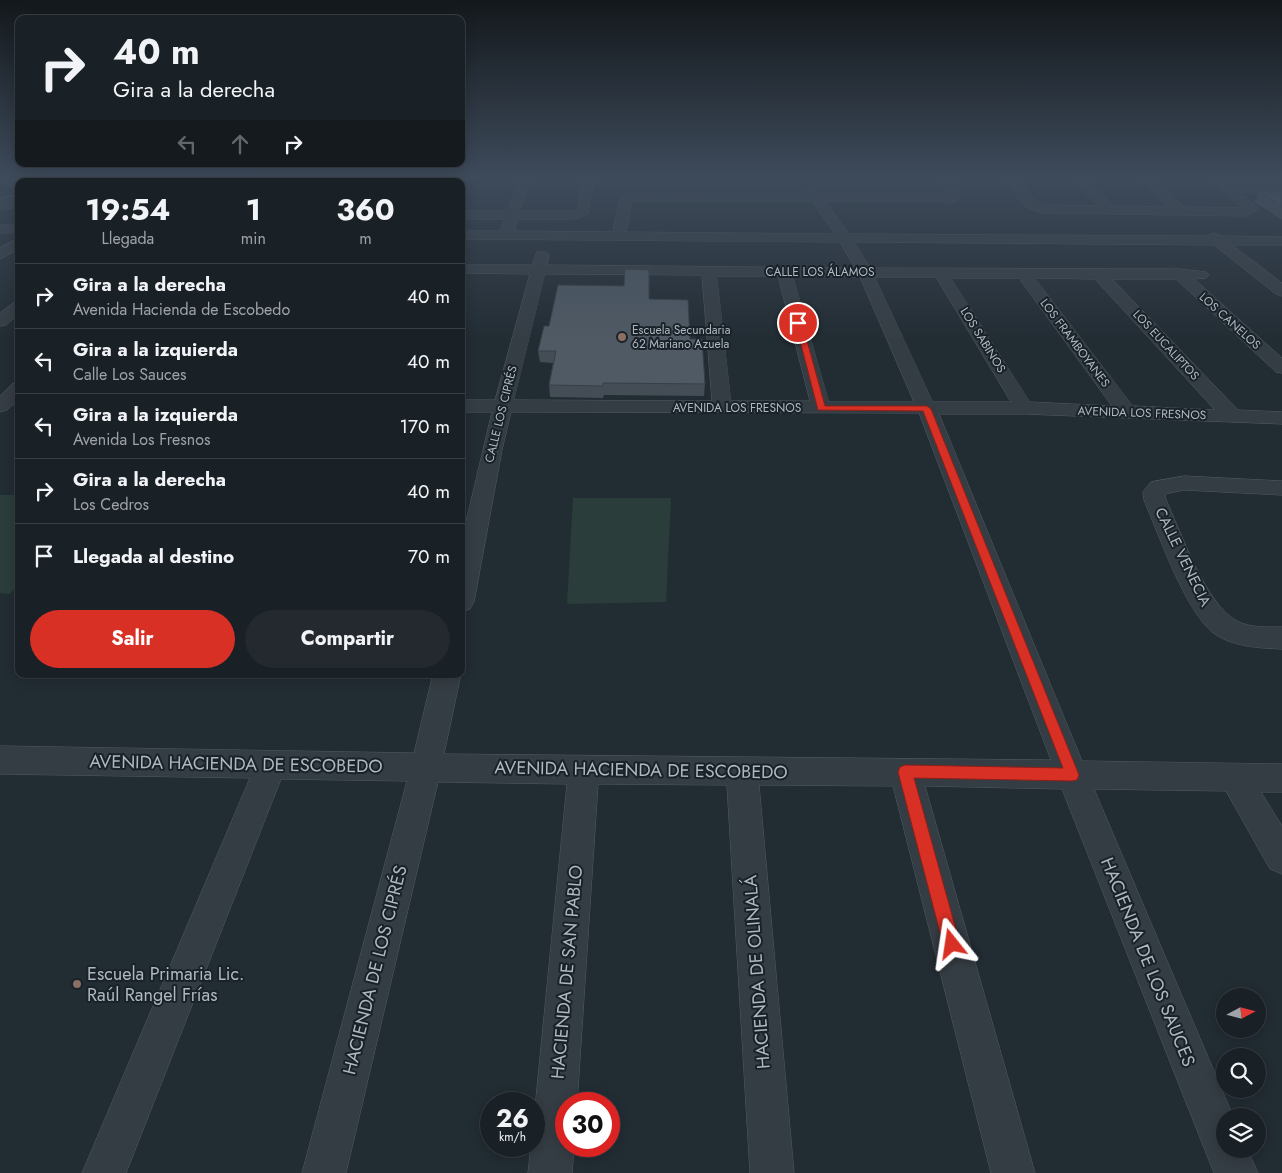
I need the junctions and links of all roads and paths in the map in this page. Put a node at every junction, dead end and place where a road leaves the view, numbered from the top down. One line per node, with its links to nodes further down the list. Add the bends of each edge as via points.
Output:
1 (480, 232): 8 (street)
2 (548, 232): 3 (street); 4 (street); 15 (street, CALLE LOS CIPRÉS)
3 (554, 232)
4 (583, 232)
5 (827, 232): 9 (street)
6 (840, 232): 9 (street, HACIENDA DE LOS SAUCES)
7 (1282, 232): 10 (street)
8 (465, 234)
9 (842, 234): 10 (street); 18 (street, HACIENDA DE LOS SAUCES)
10 (1212, 236): 11 (street); 24 (street)
11 (1282, 241)
12 (15, 245): 13 (street)
13 (0, 255)
14 (465, 269): 15 (street, CALLE LOS ÁLAMOS)
15 (538, 270): 16 (street, CALLE LOS ÁLAMOS); 31 (street, CALLE LOS CIPRÉS)
16 (709, 271): 17 (street, CALLE LOS ÁLAMOS); 32 (street)
17 (784, 272): 18 (street, CALLE LOS ÁLAMOS); 33 (street)
18 (865, 272): 19 (street, CALLE LOS ÁLAMOS); 35 (street, HACIENDA DE LOS SAUCES)
19 (942, 273): 20 (street, CALLE LOS ÁLAMOS); 34 (street, LOS SABINOS)
20 (1023, 273): 22 (street, CALLE LOS ÁLAMOS); 36 (street, LOS FRAMBOYANES)
21 (1179, 274): 22 (street, CALLE LOS ÁLAMOS); 23 (street, CALLE LOS ÁLAMOS); 27 (street, LOS CANELOS)
22 (1100, 275): 37 (street, LOS EUCALIPTOS)
23 (1201, 275)
24 (1282, 291)
25 (15, 309): 26 (street)
26 (0, 321)
27 (1282, 368)
28 (15, 393): 29 (street)
29 (5, 405)
30 (465, 406): 31 (street, AVENIDA LOS FRESNOS)
31 (502, 407): 32 (street, AVENIDA LOS FRESNOS); 40 (street, CALLE LOS CIPRÉS)
32 (722, 407): 33 (street, AVENIDA LOS FRESNOS)
33 (821, 408): 35 (street, AVENIDA LOS FRESNOS)
34 (1024, 408): 35 (street, AVENIDA LOS FRESNOS); 36 (street, AVENIDA LOS FRESNOS)
35 (927, 409): 49 (street, HACIENDA DE LOS SAUCES)
36 (1127, 412): 37 (street, AVENIDA LOS FRESNOS)
37 (1232, 416): 38 (street, AVENIDA LOS FRESNOS)
38 (1282, 418)
39 (1277, 494): 41 (street, CALLE VENECIA, via 1184,484 1159,488 1154,492 1201,601 1212,616 1240,633)
40 (465, 582)
41 (1282, 638)
42 (446, 678): 45 (street)
43 (0, 760): 44 (street, AVENIDA HACIENDA DE ESCOBEDO)
44 (272, 765): 45 (street, AVENIDA HACIENDA DE ESCOBEDO); 55 (street)
45 (426, 767): 46 (street, AVENIDA HACIENDA DE ESCOBEDO); 56 (street, HACIENDA DE LOS CIPRÉS)
46 (584, 770): 47 (street, AVENIDA HACIENDA DE ESCOBEDO); 57 (street, HACIENDA DE SAN PABLO)
47 (742, 771): 48 (street, AVENIDA HACIENDA DE ESCOBEDO); 58 (street, HACIENDA DE OLINALÁ)
48 (905, 772): 49 (street, AVENIDA HACIENDA DE ESCOBEDO); 59 (street)
49 (1072, 775): 50 (street, AVENIDA HACIENDA DE ESCOBEDO); 53 (street, HACIENDA DE LOS SAUCES)
50 (1235, 777): 51 (street, AVENIDA HACIENDA DE ESCOBEDO); 52 (street)
51 (1282, 778)
52 (1282, 857)
53 (1216, 1126)
54 (1229, 1158): 60 (street, HACIENDA DE LOS SAUCES)
55 (104, 1173)
56 (324, 1173)
57 (550, 1173)
58 (772, 1173)
59 (1013, 1173)
60 (1236, 1173)

